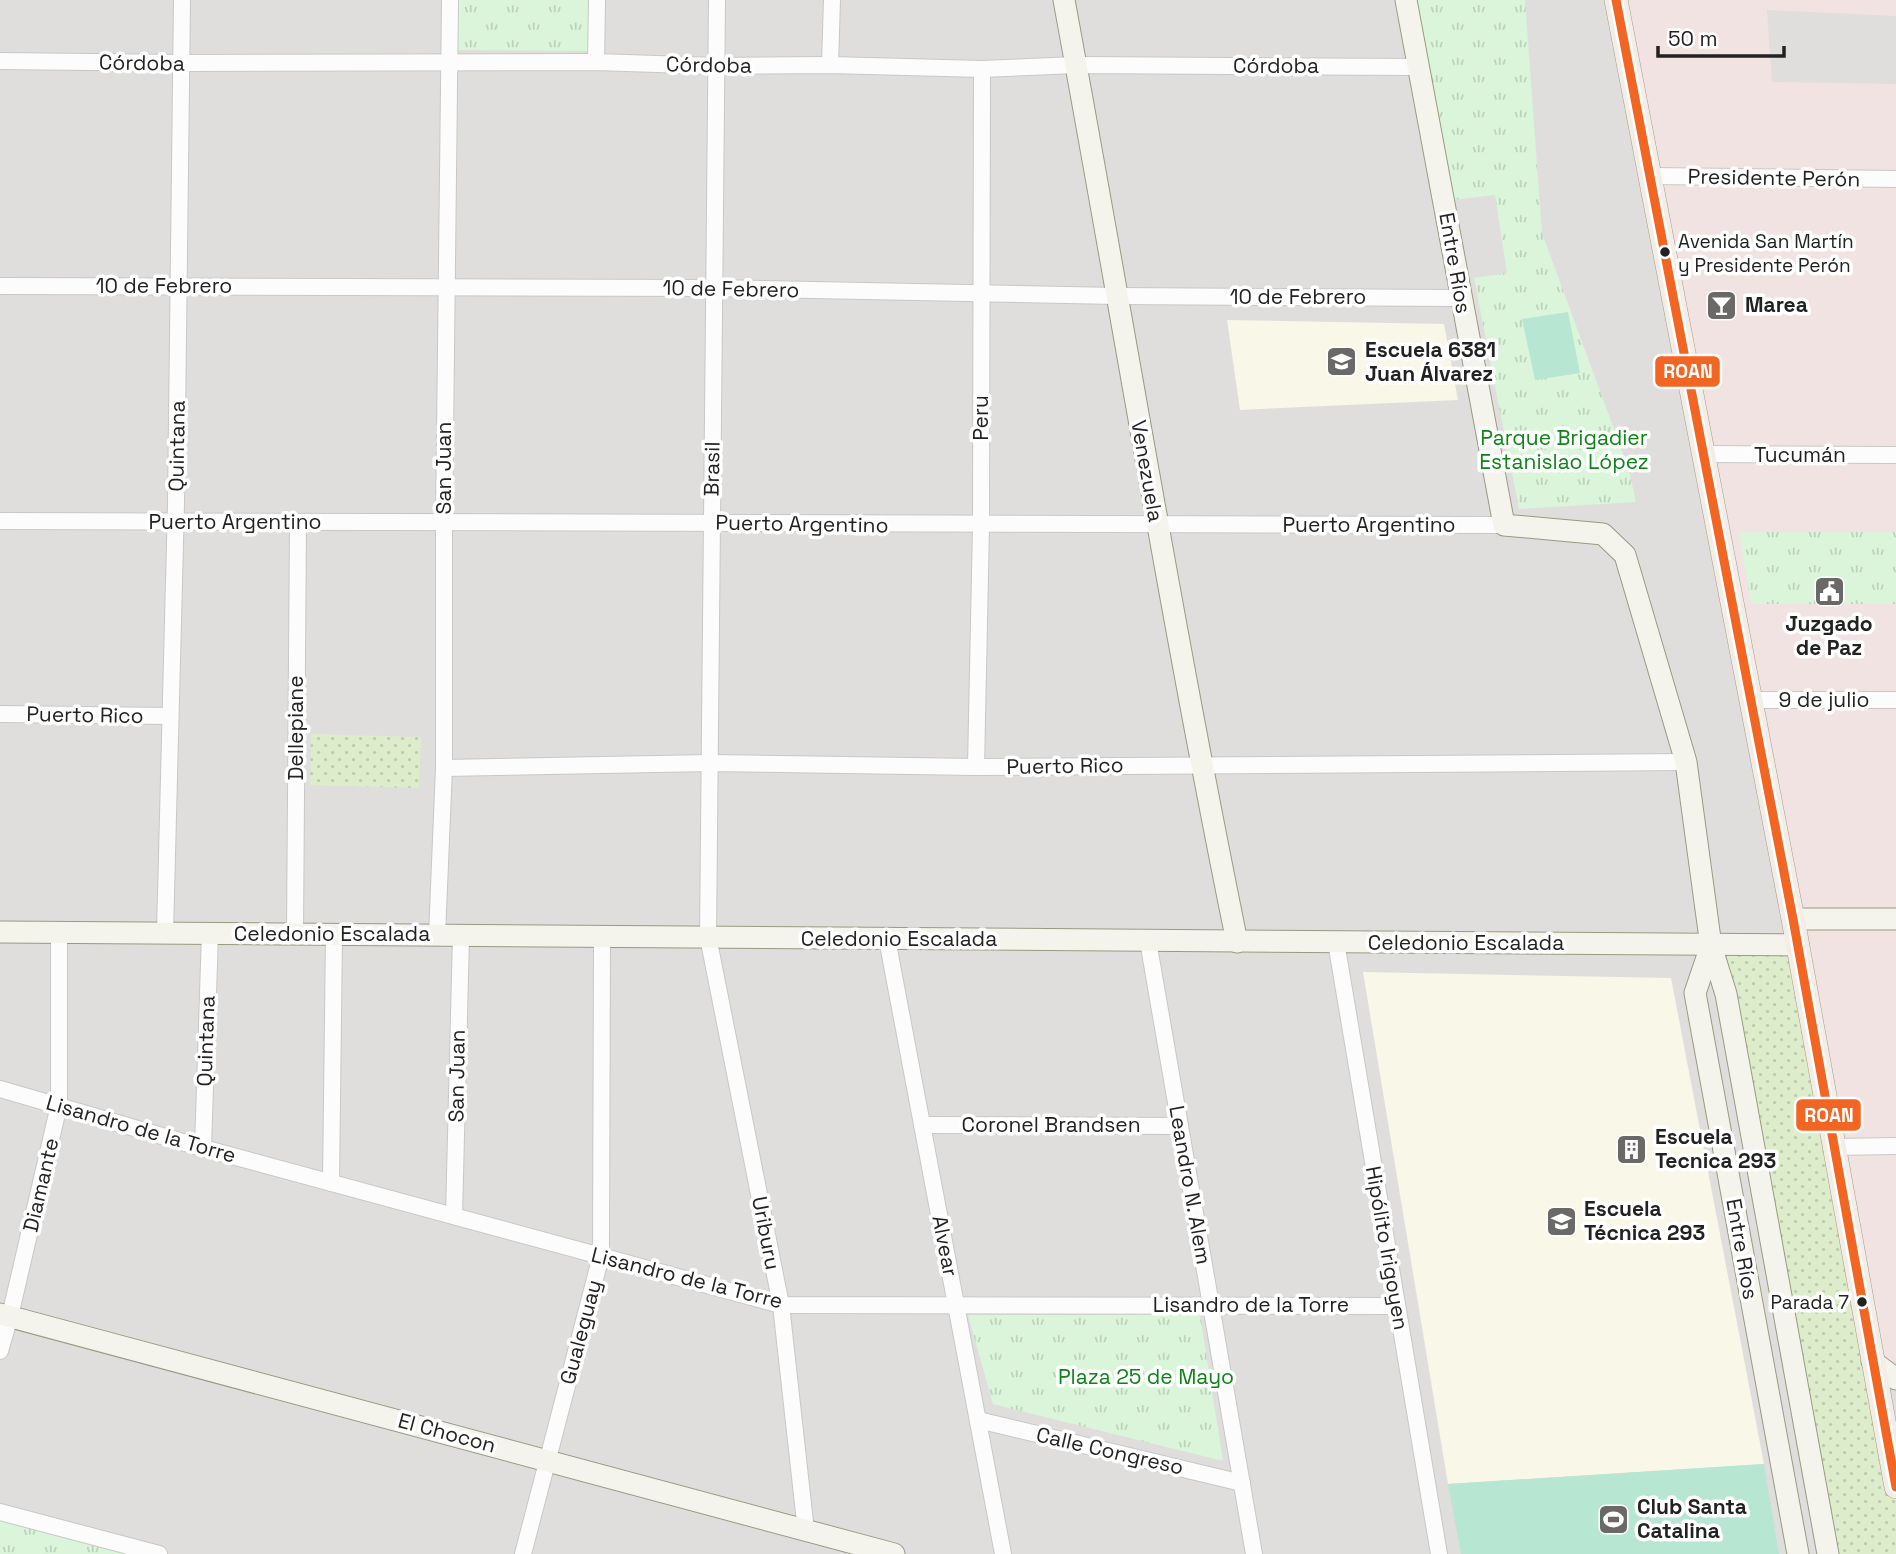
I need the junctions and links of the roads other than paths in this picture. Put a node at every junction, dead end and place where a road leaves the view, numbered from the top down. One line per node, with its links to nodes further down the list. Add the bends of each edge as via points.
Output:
1 (182, 0): 12 (street, Quintana)
2 (450, 0): 10 (street, San Juan)
3 (597, 0): 11 (street)
4 (717, 0): 15 (street, Brasil)
5 (832, 0): 13 (street)
6 (1064, 0): 14 (street, Venezuela)
7 (1406, 0): 16 (street, Entre Ríos)
8 (1616, 0): 18 (main road)
9 (0, 61): 12 (street, Córdoba)
10 (449, 62): 11 (street, Córdoba); 12 (street, Córdoba); 22 (street, San Juan)
11 (596, 62): 15 (street, Córdoba)
12 (181, 63): 21 (street, Quintana)
13 (830, 65): 15 (street, Córdoba); 17 (street, Córdoba)
14 (1076, 65): 16 (street, Córdoba); 17 (street, Córdoba); 25 (street, Venezuela)
15 (717, 66): 23 (street, Brasil)
16 (1419, 67): 26 (street, Entre Ríos)
17 (982, 69): 24 (street, Peru)
18 (1652, 176): 19 (street, Presidente Perón); 27 (main road)
19 (1896, 179)
20 (0, 286): 21 (street, 10 de Febrero)
21 (178, 286): 22 (street, 10 de Febrero); 29 (street, Quintana)
22 (446, 287): 23 (street, 10 de Febrero); 33 (street, San Juan)
23 (714, 288): 24 (street, 10 de Febrero); 32 (street, Brasil)
24 (981, 294): 25 (street, 10 de Febrero); 35 (street, Peru)
25 (1117, 296): 26 (street, 10 de Febrero); 34 (street, Venezuela)
26 (1461, 298): 36 (street, Entre Ríos)
27 (1705, 454): 28 (street, Tucumán); 38 (main road)
28 (1896, 455)
29 (174, 521): 30 (street, Puerto Argentino); 31 (street, Puerto Argentino); 41 (street, Quintana)
30 (0, 522)
31 (298, 522): 33 (street, Puerto Argentino); 53 (street, Dellepiane)
32 (711, 523): 33 (street, Puerto Argentino); 35 (street, Puerto Argentino); 43 (street, Brasil)
33 (444, 524): 46 (street, San Juan)
34 (1156, 524): 35 (street, Puerto Argentino); 36 (street, Puerto Argentino); 44 (street, Venezuela)
35 (981, 526): 45 (street, Peru)
36 (1504, 526): 37 (street, Puerto Argentino)
37 (1603, 534): 42 (street, Entre Ríos, via 1625,555)
38 (1752, 700): 39 (street, 9 de julio); 47 (main road)
39 (1896, 700)
40 (0, 714): 41 (street, Puerto Rico)
41 (169, 716): 51 (street, Quintana)
42 (1686, 762): 44 (street, Puerto Rico); 64 (street, Entre Ríos)
43 (711, 763): 45 (street, Puerto Rico); 46 (street, Puerto Rico); 58 (street, Brasil)
44 (1200, 765): 45 (street, Puerto Rico); 61 (street, Venezuela)
45 (976, 767)
46 (444, 768): 55 (street, San Juan)
47 (1793, 919): 48 (street); 63 (main road)
48 (1896, 919)
49 (0, 932): 50 (street, Celedonio Escalada)
50 (59, 932): 51 (street, Celedonio Escalada); 66 (street, Diamante)
51 (165, 933): 52 (street, Celedonio Escalada)
52 (210, 933): 53 (street, Celedonio Escalada); 71 (street, Quintana)
53 (295, 934): 54 (street, Celedonio Escalada)
54 (334, 934): 55 (street, Celedonio Escalada); 72 (street)
55 (437, 935): 56 (street, Celedonio Escalada)
56 (461, 936): 57 (street, Celedonio Escalada); 73 (street, San Juan)
57 (602, 937): 58 (street, Celedonio Escalada); 74 (street, Gualeguay)
58 (708, 937): 59 (street, Celedonio Escalada); 77 (street, Uriburu)
59 (887, 939): 60 (street, Celedonio Escalada); 67 (street, Alvear)
60 (1147, 941): 61 (street, Celedonio Escalada); 68 (street, Leandro N. Alem)
61 (1237, 942): 62 (street, Celedonio Escalada)
62 (1336, 942): 64 (street, Celedonio Escalada); 80 (street, Hipólito Irigoyen)
63 (1798, 945): 64 (street, Celedonio Escalada); 70 (main road)
64 (1711, 946): 75 (street, Entre Ríos, via 1726,995); 76 (street, Entre Ríos, via 1695,993)
65 (0, 1089): 66 (street, Lisandro de la Torre)
66 (59, 1105): 71 (street, Lisandro de la Torre); 81 (street, Diamante)
67 (922, 1125): 68 (street, Coronel Brandsen); 78 (street, Alvear)
68 (1180, 1126): 79 (street, Leandro N. Alem)
69 (1896, 1146): 70 (street)
70 (1834, 1147): 84 (main road)
71 (203, 1148): 72 (street, Lisandro de la Torre)
72 (331, 1183): 73 (street, Lisandro de la Torre)
73 (454, 1216): 74 (street, Lisandro de la Torre)
74 (601, 1256): 77 (street, Lisandro de la Torre); 87 (street, Gualeguay)
75 (1774, 1256): 76 (street); 88 (street, Entre Ríos)
76 (1744, 1260): 89 (street, Entre Ríos)
77 (781, 1305): 78 (street, Lisandro de la Torre); 93 (street, Uriburu)
78 (956, 1305): 79 (street, Lisandro de la Torre); 86 (street, Alvear)
79 (1211, 1305): 80 (street, Lisandro de la Torre); 90 (street, Leandro N. Alem)
80 (1397, 1306): 99 (street, Hipólito Irigoyen)
81 (5, 1315): 82 (street, Diamante); 87 (street, El Chocon)
82 (0, 1351)
83 (1896, 1360): 84 (street)
84 (1872, 1361): 85 (street); 91 (main road)
85 (1896, 1379)
86 (978, 1420): 90 (street, Calle Congreso); 97 (street, Alvear)
87 (548, 1460): 93 (street, El Chocon); 95 (street, Gualeguay)
88 (1814, 1477): 89 (street); 101 (street, Entre Ríos)
89 (1785, 1482): 100 (street, Entre Ríos)
90 (1242, 1483): 98 (street, Leandro N. Alem)
91 (1896, 1487)
92 (0, 1513): 94 (street)
93 (806, 1531): 96 (street, El Chocon)
94 (159, 1554)
95 (523, 1554)
96 (894, 1554)
97 (1003, 1554)
98 (1254, 1554)
99 (1439, 1554)
100 (1798, 1554)
101 (1828, 1554)

